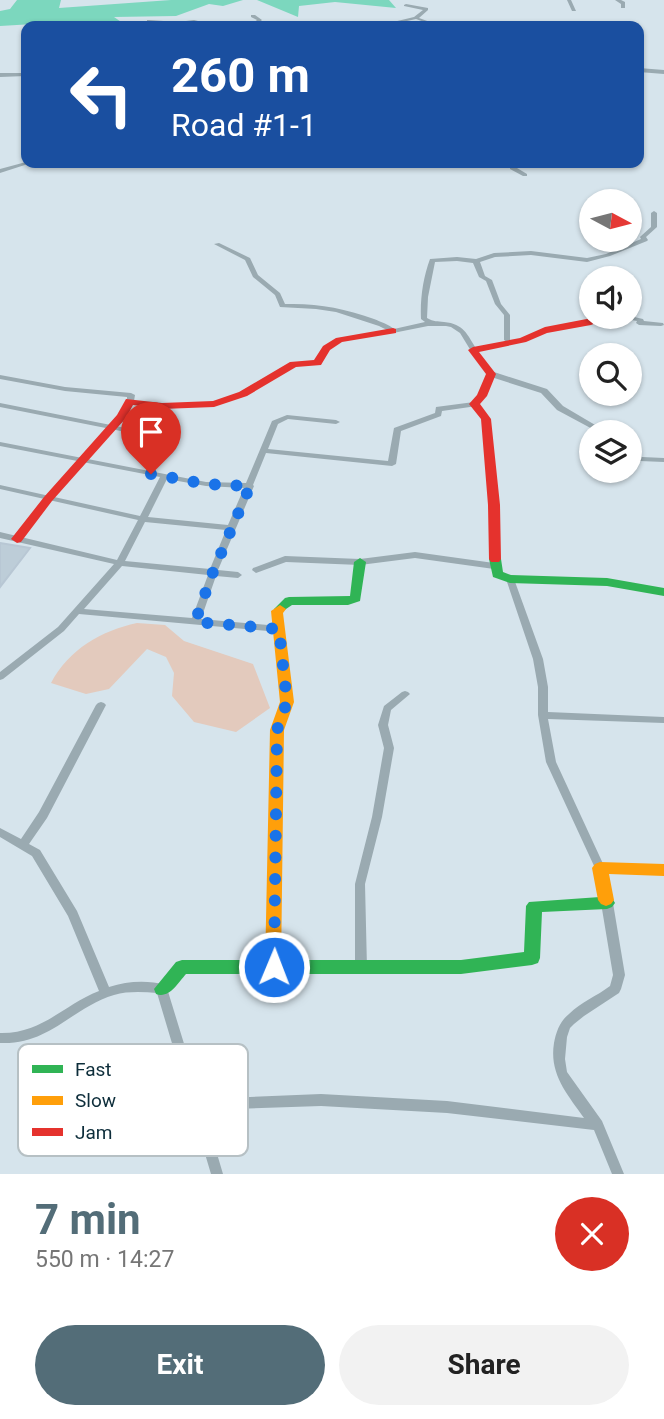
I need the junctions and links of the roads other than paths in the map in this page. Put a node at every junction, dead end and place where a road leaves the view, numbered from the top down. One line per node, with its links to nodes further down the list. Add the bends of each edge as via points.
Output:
1 (569, 0): 5 (street)
2 (617, 0): 4 (street)
3 (406, 5): 7 (street, via 426,9)
4 (623, 7)
5 (574, 10)
6 (253, 16): 8 (street)
7 (416, 18): 9 (street); 10 (street)
8 (259, 21)
9 (404, 21)
10 (425, 21)
11 (644, 70): 12 (street)
12 (664, 72)
13 (0, 75): 14 (street)
14 (21, 75)
15 (21, 165): 17 (street)
16 (512, 168): 18 (street)
17 (0, 170)
18 (525, 175)
19 (654, 213): 21 (street, via 654,227 645,240 608,256 575,261 531,253)
20 (217, 244): 26 (street, via 248,260 255,276 278,294 282,306 341,308)
21 (476, 261): 23 (street, via 432,260 425,282 424,319); 27 (street, via 508,315)
22 (642, 323): 24 (street)
23 (433, 324): 26 (street); 28 (street, via 462,331)
24 (661, 324)
25 (579, 328): 27 (street, via 535,333 524,341)
26 (393, 331): 31 (street, via 332,345 317,363 294,364 243,394 214,404 162,406)
27 (507, 340): 28 (street)
28 (472, 350): 29 (street)
29 (491, 374): 32 (street); 34 (street, via 544,391 560,408)
30 (0, 377): 31 (street, via 131,395)
31 (130, 401): 36 (street)
32 (474, 404): 39 (street, via 439,410 397,430 392,464); 53 (street, via 486,419 483,426 496,526)
33 (0, 405): 36 (street)
34 (582, 420)
35 (336, 422): 39 (street, via 287,417 275,423)
36 (108, 429): 37 (street); 42 (street)
37 (146, 434)
38 (0, 444): 42 (street)
39 (266, 451): 44 (street)
40 (642, 459): 41 (street)
41 (664, 460)
42 (83, 461): 43 (street); 46 (street)
43 (165, 476): 44 (street); 47 (street)
44 (250, 486): 48 (street)
45 (0, 487): 46 (street)
46 (48, 499): 47 (street); 50 (street)
47 (143, 519): 48 (street); 52 (street)
48 (232, 528): 55 (street)
49 (0, 536): 50 (street)
50 (17, 539): 52 (street)
51 (360, 562): 53 (street, via 415,555); 54 (street, via 285,559); 61 (street, via 356,598 289,601 277,611)
52 (120, 563): 55 (street); 59 (street)
53 (494, 566): 57 (street, via 497,574)
54 (256, 570)
55 (213, 572): 56 (street); 60 (street)
56 (238, 575)
57 (510, 579): 58 (street, via 591,580); 65 (street, via 538,659)
58 (664, 592)
59 (77, 611): 60 (street); 62 (street)
60 (195, 622): 61 (street)
61 (279, 629): 72 (street, via 287,702 277,730)
62 (0, 677)
63 (405, 694): 73 (street, via 387,708 383,725 389,748 360,884)
64 (101, 705): 68 (street, via 43,815)
65 (542, 715): 66 (street); 69 (street, via 551,762)
66 (664, 720)
67 (0, 832): 68 (street)
68 (22, 845): 75 (street, via 36,853 73,914)
69 (600, 868): 70 (street); 71 (street)
70 (664, 870)
71 (607, 903): 73 (street, via 534,906 532,958 461,967); 79 (street, via 619,975 615,989 570,1020 559,1055 562,1074)
72 (274, 967): 73 (street); 74 (street, via 182,967)
73 (361, 968)
74 (162, 989): 75 (street, via 140,985); 77 (street)
75 (106, 993): 76 (street, via 30,1034 12,1040)
76 (0, 1038)
77 (179, 1044)
78 (248, 1103): 79 (street, via 321,1100 447,1107)
79 (598, 1125): 82 (street)
80 (212, 1156): 81 (street)
81 (217, 1174)
82 (618, 1174)

